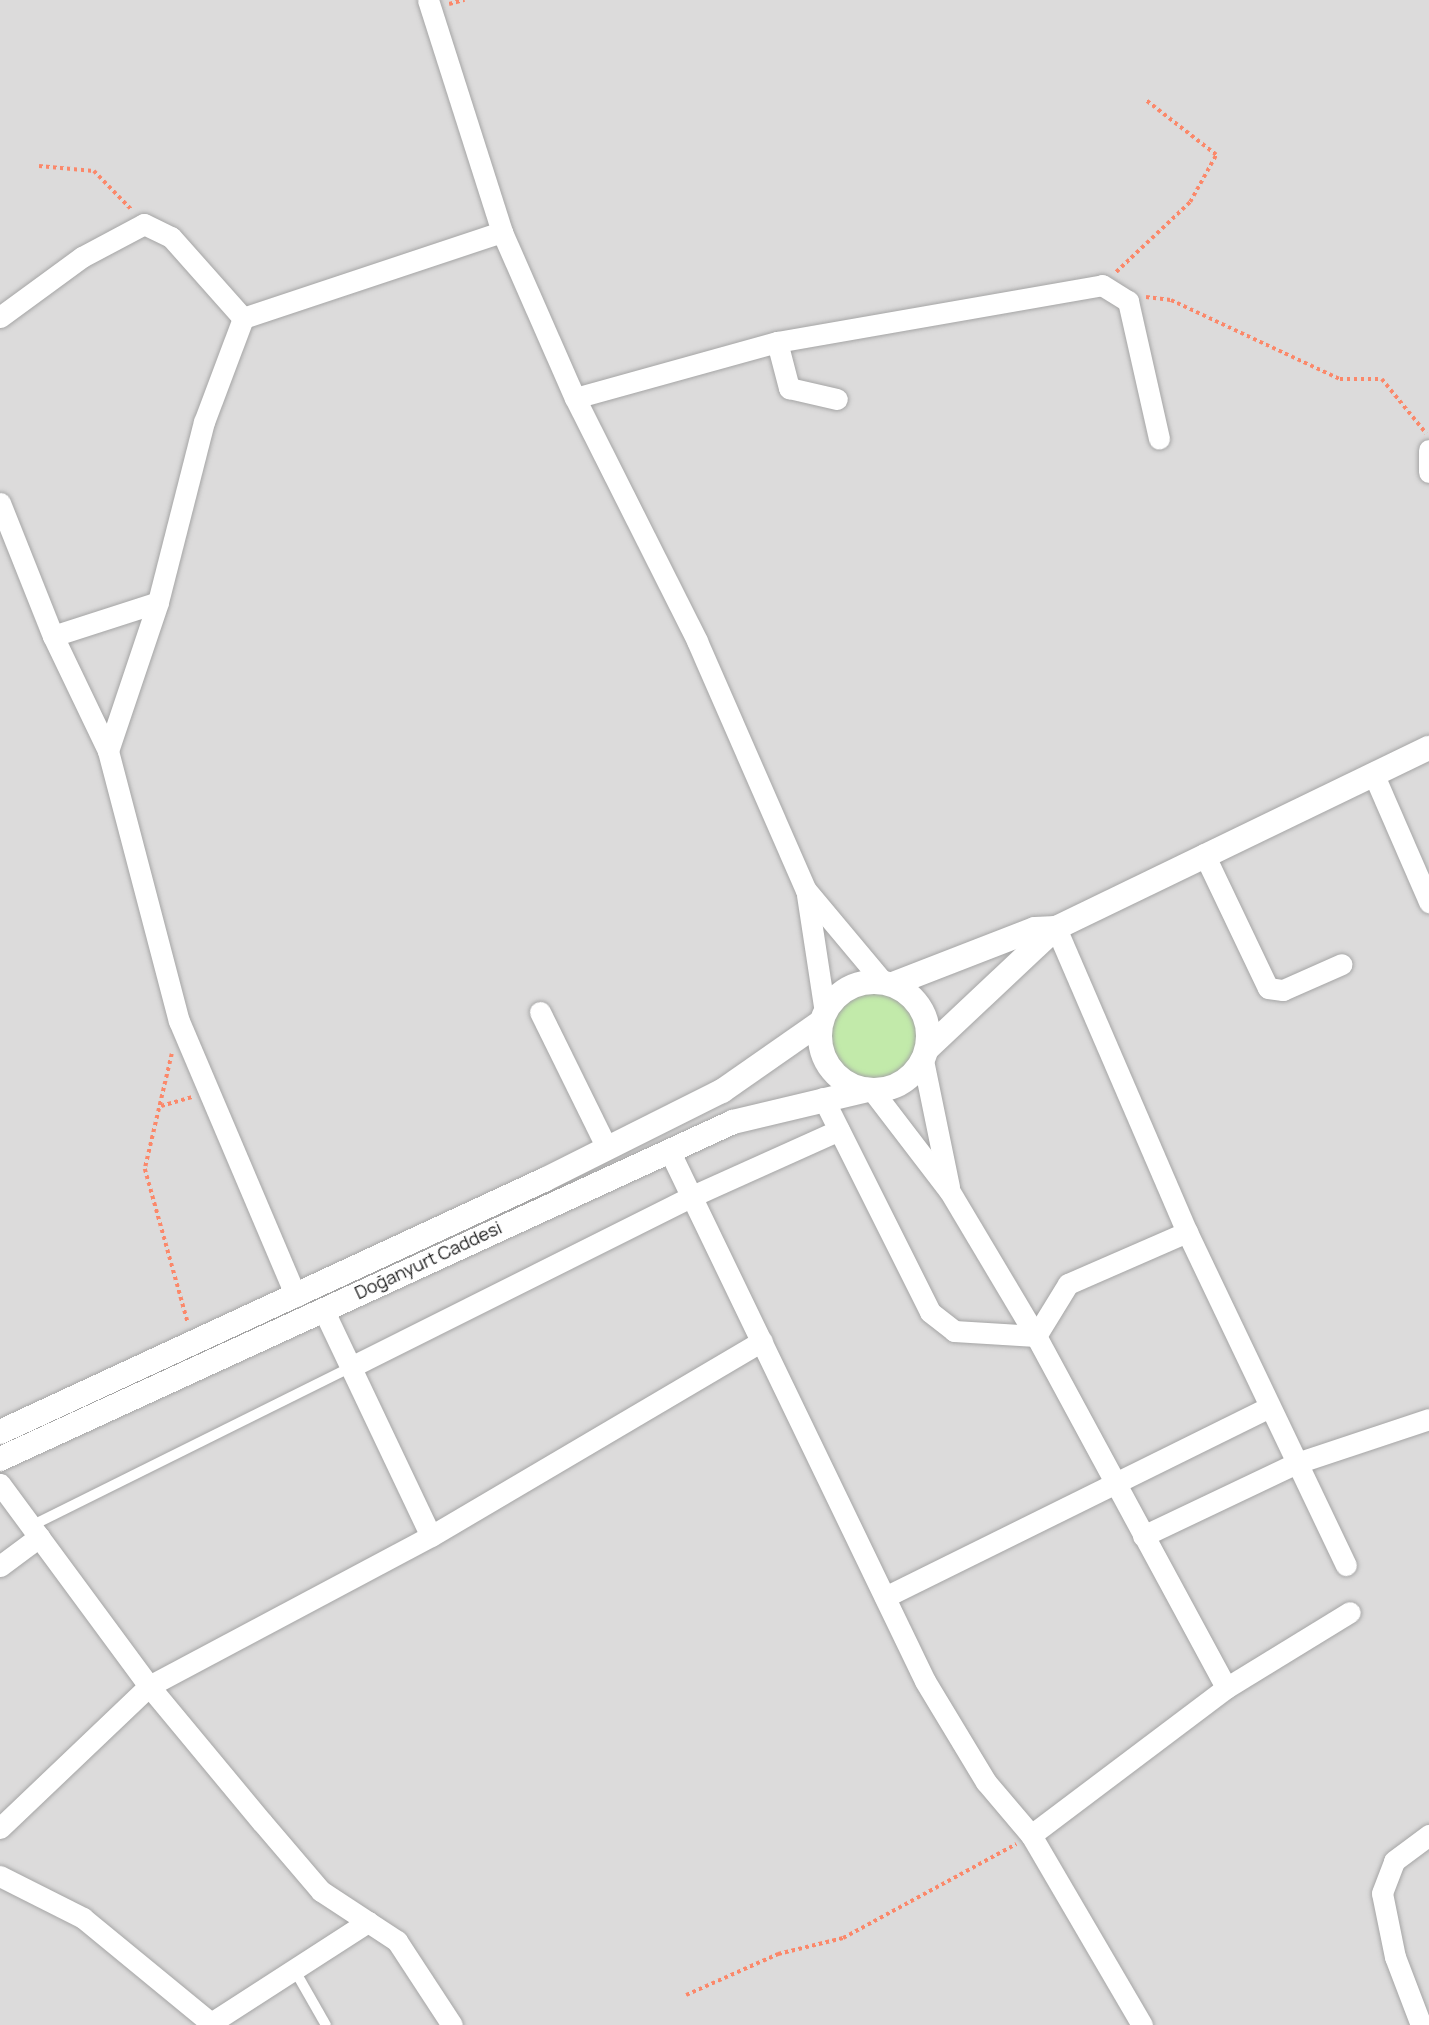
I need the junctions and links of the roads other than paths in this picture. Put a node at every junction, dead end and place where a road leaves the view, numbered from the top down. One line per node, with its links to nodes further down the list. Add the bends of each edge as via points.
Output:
1 (428, 0): 2 (street)
2 (502, 232): 4 (street); 6 (street)
3 (0, 316): 4 (street, via 82,257 144,224 171,237)
4 (243, 318): 12 (street, via 182,494)
5 (777, 342): 6 (street); 7 (street, via 789,388); 8 (street, via 1112,289)
6 (575, 398): 18 (street, via 697,641)
7 (837, 399)
8 (1159, 439)
9 (1429, 450): 10 (street)
10 (1429, 472)
11 (0, 503): 13 (street)
12 (158, 602): 13 (street); 15 (street)
13 (53, 636): 15 (street)
14 (1429, 748): 16 (street)
15 (108, 751): 34 (street, via 179,1021)
16 (1373, 773): 17 (street); 19 (street)
17 (1204, 854): 20 (street); 21 (street, via 1268,988 1283,990)
18 (806, 890): 22 (street); 24 (street)
19 (1429, 902)
20 (1056, 928): 22 (street, via 1035,929); 25 (street); 33 (street)
21 (1342, 964)
22 (887, 983): 24 (street, via 849,987); 25 (street, via 925,1015)
23 (540, 1012): 29 (street)
24 (823, 1017): 26 (street, via 829,1066); 29 (street, Doğanyurt Caddesi, via 722,1091)
25 (925, 1054): 26 (street, via 900,1084); 31 (street)
26 (869, 1090): 27 (street, Doğanyurt Caddesi); 31 (street)
27 (823, 1098): 28 (street); 30 (street, Doğanyurt Caddesi, via 733,1122)
28 (839, 1130): 32 (street); 36 (street, via 941,1323 954,1331)
29 (607, 1148): 34 (street, Doğanyurt Caddesi)
30 (669, 1150): 32 (street); 35 (street, Doğanyurt Caddesi)
31 (950, 1192): 36 (street)
32 (690, 1197): 37 (street); 38 (street)
33 (1186, 1232): 36 (street, via 1068,1284); 39 (street)
34 (296, 1296): 41 (street, Doğanyurt Caddesi)
35 (323, 1309): 38 (street); 42 (street, Doğanyurt Caddesi)
36 (1036, 1336): 44 (street)
37 (762, 1341): 47 (street); 51 (street)
38 (351, 1367): 46 (lane); 47 (street)
39 (1270, 1407): 43 (street); 44 (street)
40 (1429, 1419): 43 (street)
41 (0, 1432)
42 (0, 1459)
43 (1297, 1463): 48 (street); 49 (street)
44 (1113, 1480): 48 (street); 51 (street)
45 (0, 1484): 46 (street)
46 (35, 1531): 50 (street); 53 (street)
47 (431, 1536): 53 (street)
48 (1143, 1536): 54 (street)
49 (1346, 1565)
50 (0, 1566)
51 (885, 1597): 56 (street, via 925,1681 973,1760)
52 (1350, 1612): 54 (street)
53 (149, 1686): 55 (street); 59 (street, via 321,1891)
54 (1226, 1688): 56 (street)
55 (0, 1828)
56 (1031, 1835): 64 (street)
57 (1429, 1835): 65 (street, via 1394,1861 1382,1893 1395,1957)
58 (0, 1876): 61 (street, via 83,1918)
59 (368, 1922): 60 (street); 63 (street, via 397,1941)
60 (294, 1969): 61 (street); 62 (lane)
61 (210, 2024)
62 (327, 2025)
63 (452, 2025)
64 (1142, 2025)
65 (1420, 2025)

